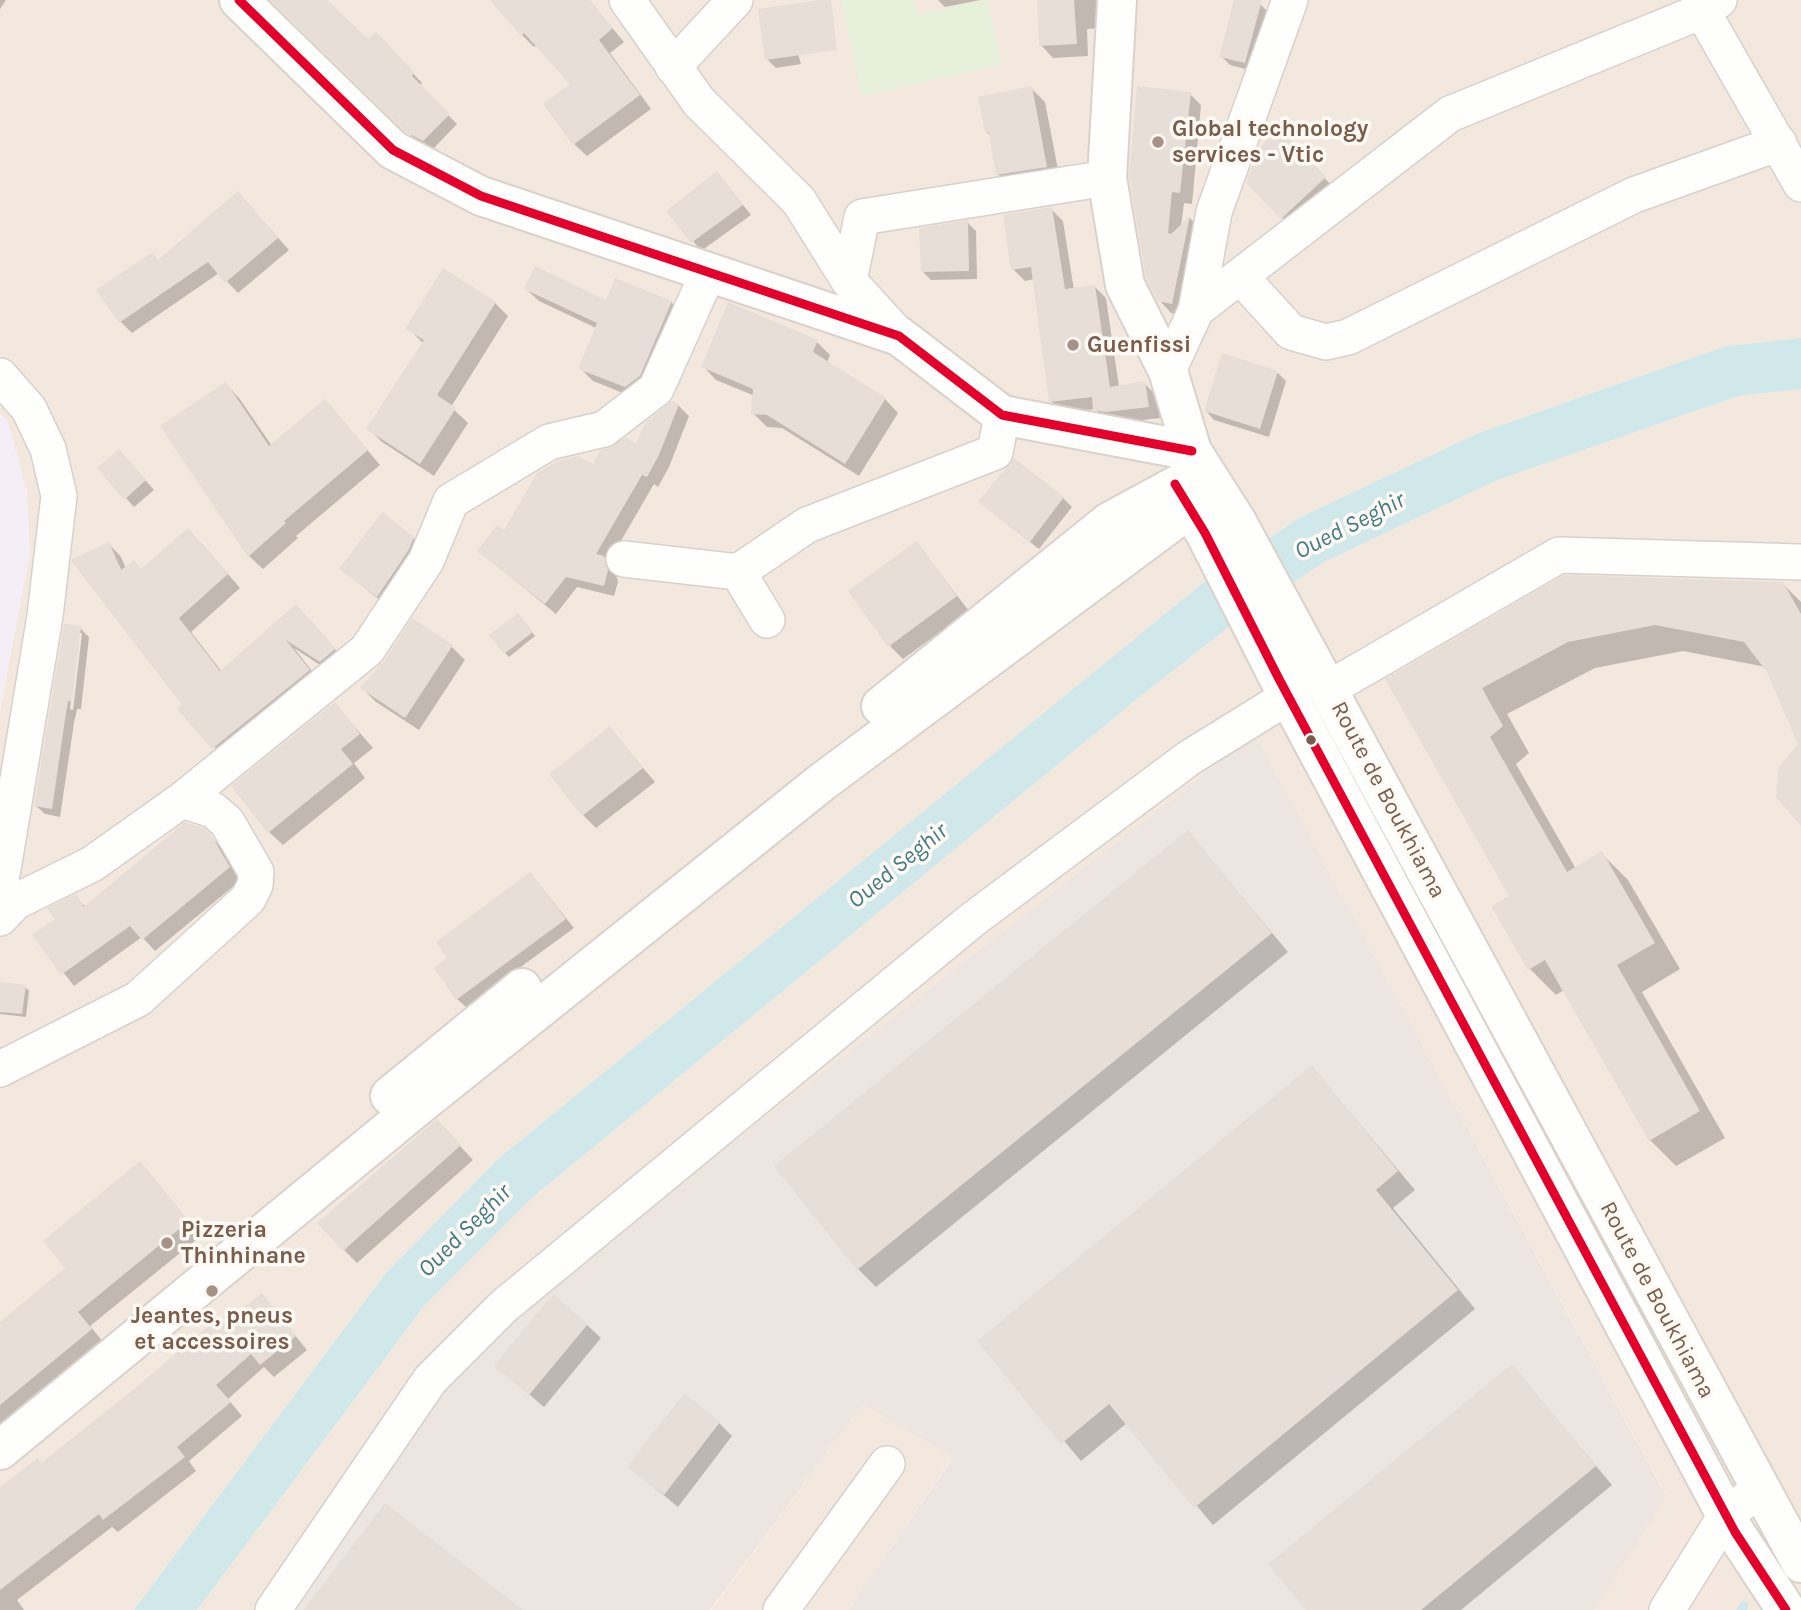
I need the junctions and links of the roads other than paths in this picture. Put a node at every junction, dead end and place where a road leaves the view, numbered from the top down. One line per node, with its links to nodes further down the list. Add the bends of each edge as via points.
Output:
1 (239, 0): 11 (street, via 393,150 481,197)
2 (627, 0): 7 (street)
3 (734, 0): 7 (street)
4 (1117, 0): 9 (street, Route de Boukhiama)
5 (1290, 0): 14 (street, via 1214,212)
6 (1710, 5): 8 (street); 12 (street, via 1450,114)
7 (673, 67): 13 (street, via 699,102 799,201)
8 (1779, 143): 10 (street); 12 (street, via 1634,195 1348,337 1326,342 1291,332)
9 (1107, 178): 13 (street, via 863,218); 16 (street, Route de Boukhiama, via 1125,285)
10 (1801, 184)
11 (708, 273): 15 (street); 26 (street, via 656,389 604,429 549,442 451,501 426,561 367,650)
12 (1240, 276): 14 (street)
13 (849, 281): 15 (street)
14 (1196, 310): 16 (street)
15 (899, 336): 18 (street)
16 (1168, 371): 19 (street, Route de Boukhiama)
17 (0, 376): 27 (street, via 29,409 48,449 59,496 45,616)
18 (1002, 415): 19 (street); 22 (street, via 995,452 807,525)
19 (1202, 495): 24 (street, Route de Boukhiama); 25 (street, Route de Boukhiama); 30 (street, via 1109,522 447,1048); 31 (street, via 822,782 374,1155)
20 (624, 559): 22 (street)
21 (1801, 562): 24 (street, via 1559,555)
22 (738, 572): 23 (street)
23 (767, 620)
24 (1320, 673): 33 (street, Route de Boukhiama)
25 (1284, 687): 34 (street, Route de Boukhiama); 37 (street, via 972,920 504,1306 430,1380)
26 (182, 800): 28 (street, via 92,864 15,902); 29 (street, via 213,810 233,832 256,872 248,899 138,999)
27 (0, 887)
28 (0, 918)
29 (0, 1069)
30 (0, 1420)
31 (0, 1450)
32 (887, 1464): 38 (street)
33 (1766, 1500): 34 (street); 35 (street, Route de Boukhiama)
34 (1730, 1524): 36 (street, Route de Boukhiama); 39 (street)
35 (1801, 1563)
36 (1784, 1607)
37 (273, 1610)
38 (781, 1610)
39 (1667, 1610)

